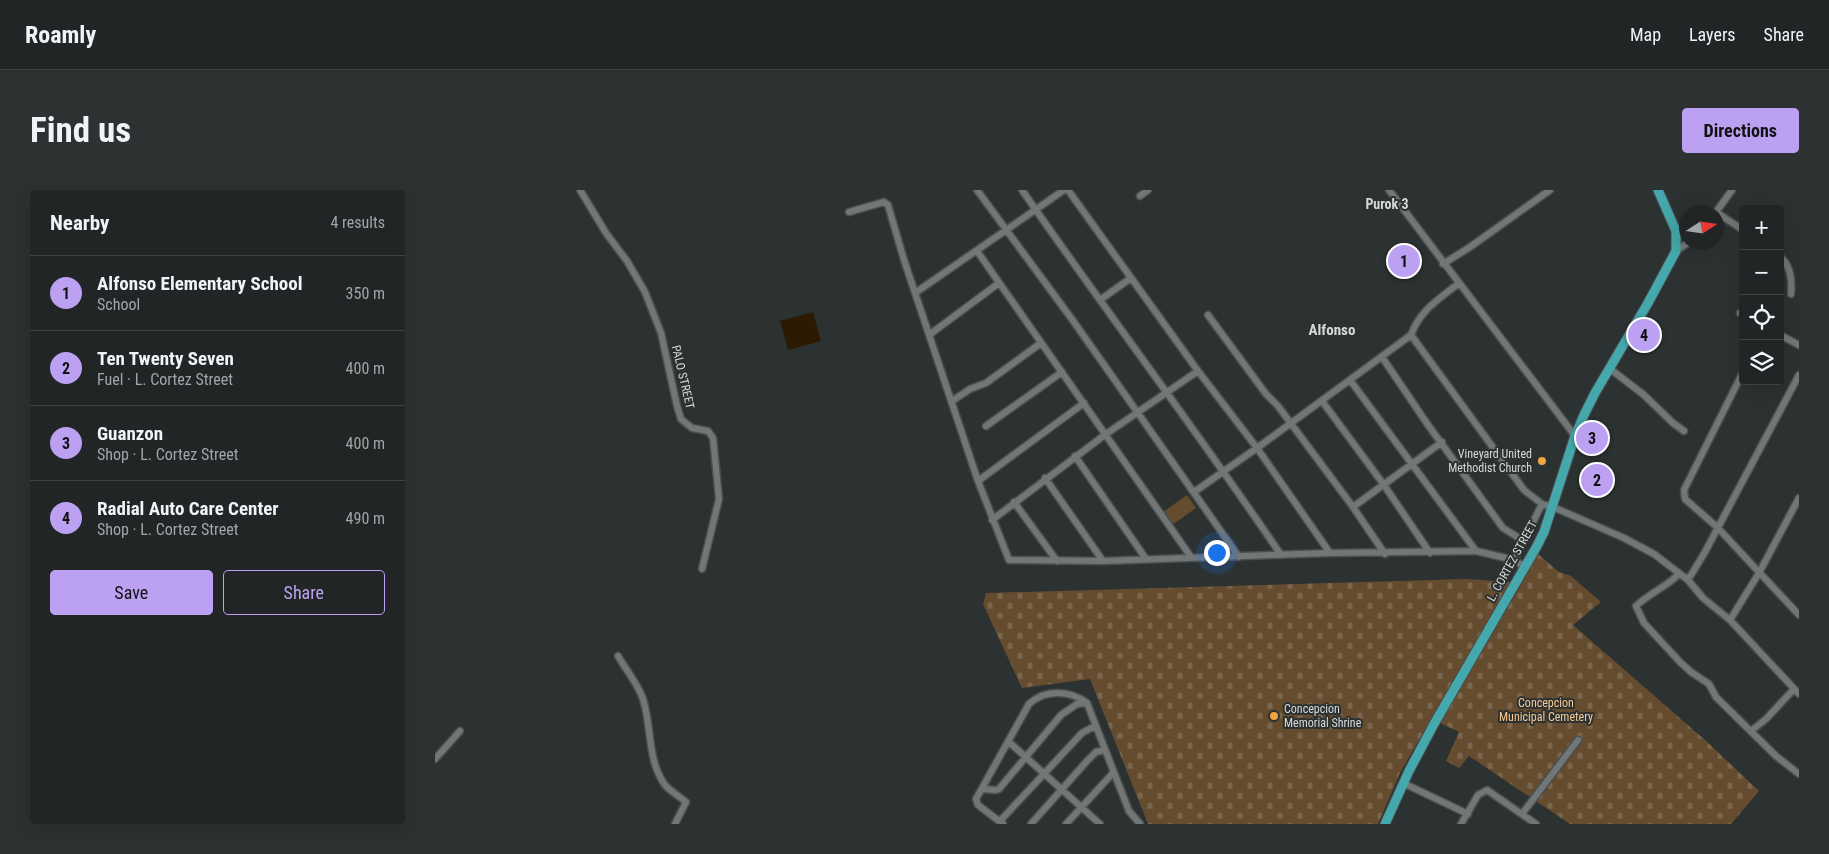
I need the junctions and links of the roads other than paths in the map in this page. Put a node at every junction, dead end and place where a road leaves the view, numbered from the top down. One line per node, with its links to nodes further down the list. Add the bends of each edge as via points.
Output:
1 (580, 190): 81 (street, PALO STREET, via 645,292 661,333 681,419 692,428 708,431 713,438 719,499)
2 (977, 190): 17 (street)
3 (1022, 190): 13 (street)
4 (1064, 190): 13 (street)
5 (1068, 190): 23 (street)
6 (1148, 190): 11 (street)
7 (1389, 190): 22 (street)
8 (1550, 190): 22 (street)
9 (1658, 190): 20 (main road, via 1676,231)
10 (1732, 190): 12 (street)
11 (1141, 196)
12 (1721, 205)
13 (1036, 210): 17 (street); 28 (street)
14 (849, 212): 26 (street, via 887,203)
15 (1724, 217): 16 (street)
16 (1739, 227)
17 (1006, 231): 19 (street); 46 (street)
18 (1679, 249): 20 (street)
19 (977, 251): 24 (street); 26 (street)
20 (1676, 251): 36 (main road, L. CORTEZ STREET)
21 (1784, 260): 27 (street, via 1789,271)
22 (1443, 264): 25 (street)
23 (1131, 278): 28 (street); 37 (street)
24 (999, 283): 30 (street); 33 (street)
25 (1459, 283): 31 (street, via 1423,312); 51 (street)
26 (915, 294): 30 (street)
27 (1791, 294)
28 (1100, 300): 42 (street)
29 (1208, 315): 47 (street)
30 (929, 334): 44 (street)
31 (1411, 335): 35 (street); 63 (street, via 1525,490)
32 (1784, 337): 34 (street)
33 (1041, 343): 38 (street); 44 (street, via 986,383)
34 (1799, 345)
35 (1382, 357): 40 (street); 52 (street)
36 (1609, 368): 49 (street); 51 (main road, L. CORTEZ STREET)
37 (1198, 371): 42 (street); 53 (street)
38 (1062, 372): 45 (street); 48 (street)
39 (1799, 375): 67 (street)
40 (1350, 380): 43 (street); 55 (street)
41 (1739, 380): 67 (street, via 1684,490 1685,499)
42 (1166, 393): 46 (street); 56 (street)
43 (1322, 400): 47 (street); 59 (street)
44 (952, 401): 58 (street)
45 (1084, 403): 50 (street); 58 (street)
46 (1136, 412): 50 (street); 60 (street)
47 (1290, 423): 53 (street); 64 (street)
48 (986, 426)
49 (1684, 431)
50 (1106, 434): 54 (street); 75 (street)
51 (1575, 436): 65 (main road, L. CORTEZ STREET)
52 (1441, 442): 55 (street); 68 (street, via 1503,528)
53 (1257, 448): 56 (street); 70 (street)
54 (1075, 456): 57 (street); 76 (street)
55 (1413, 464): 59 (street); 69 (street)
56 (1224, 470): 60 (street); 73 (street)
57 (1045, 478): 62 (street); 79 (street)
58 (978, 481): 66 (street)
59 (1384, 485): 64 (street); 71 (street)
60 (1194, 492): 74 (street)
61 (1799, 498): 82 (street)
62 (1014, 502): 66 (street); 78 (street)
63 (1542, 504): 65 (street); 68 (street)
64 (1353, 507): 72 (street)
65 (1553, 507): 80 (main road, L. CORTEZ STREET); 83 (street, via 1647,550)
66 (992, 520): 78 (street, via 1009,560)
67 (1717, 528): 82 (street); 84 (street)
68 (1524, 541): 77 (street)
69 (1476, 551): 71 (street); 77 (street)
70 (1330, 553): 72 (street); 73 (street)
71 (1430, 553): 72 (street)
72 (1385, 554)
73 (1281, 555): 74 (street)
74 (1239, 557): 75 (street)
75 (1191, 558): 76 (street)
76 (1146, 559): 79 (street)
77 (1514, 560): 80 (street)
78 (1057, 561): 79 (street)
79 (1103, 561)
80 (1525, 567): 101 (main road, L. CORTEZ STREET, via 1458,680)
81 (702, 569)
82 (1759, 573): 85 (street); 86 (street)
83 (1679, 574): 84 (street); 92 (street, via 1636,606 1638,614 1680,662 1709,684 1717,697)
84 (1688, 580): 86 (street, via 1703,598)
85 (1799, 615)
86 (1730, 620): 88 (street)
87 (618, 656): 109 (street, via 643,697 651,750 662,780 686,802)
88 (1796, 691): 92 (street)
89 (1087, 703): 90 (street); 94 (street, via 1070,693 1039,696 1029,704); 96 (street, via 1077,704 1061,715)
90 (1097, 728): 95 (street); 98 (street, via 1082,733)
91 (460, 731): 97 (street)
92 (1751, 731): 100 (street)
93 (1578, 740): 106 (street)
94 (1009, 742): 96 (street); 102 (street)
95 (1105, 750): 99 (street); 103 (street, via 1097,752)
96 (1025, 758): 98 (street); 102 (street, via 999,789)
97 (435, 759)
98 (1045, 773): 103 (street); 107 (street)
99 (1113, 773): 104 (street); 113 (street, via 1129,811)
100 (1799, 774)
101 (1403, 783): 105 (street); 114 (main road, L. CORTEZ STREET)
102 (983, 789): 107 (street, via 976,802)
103 (1062, 790): 104 (street); 110 (street)
104 (1081, 807): 111 (street); 112 (street)
105 (1468, 814): 106 (street, via 1478,795 1487,790); 115 (street)
106 (1522, 814): 108 (street)
107 (1002, 822)
108 (1532, 823)
109 (675, 824)
110 (1031, 824)
111 (1066, 824)
112 (1100, 824)
113 (1140, 824)
114 (1385, 824)
115 (1461, 824)

